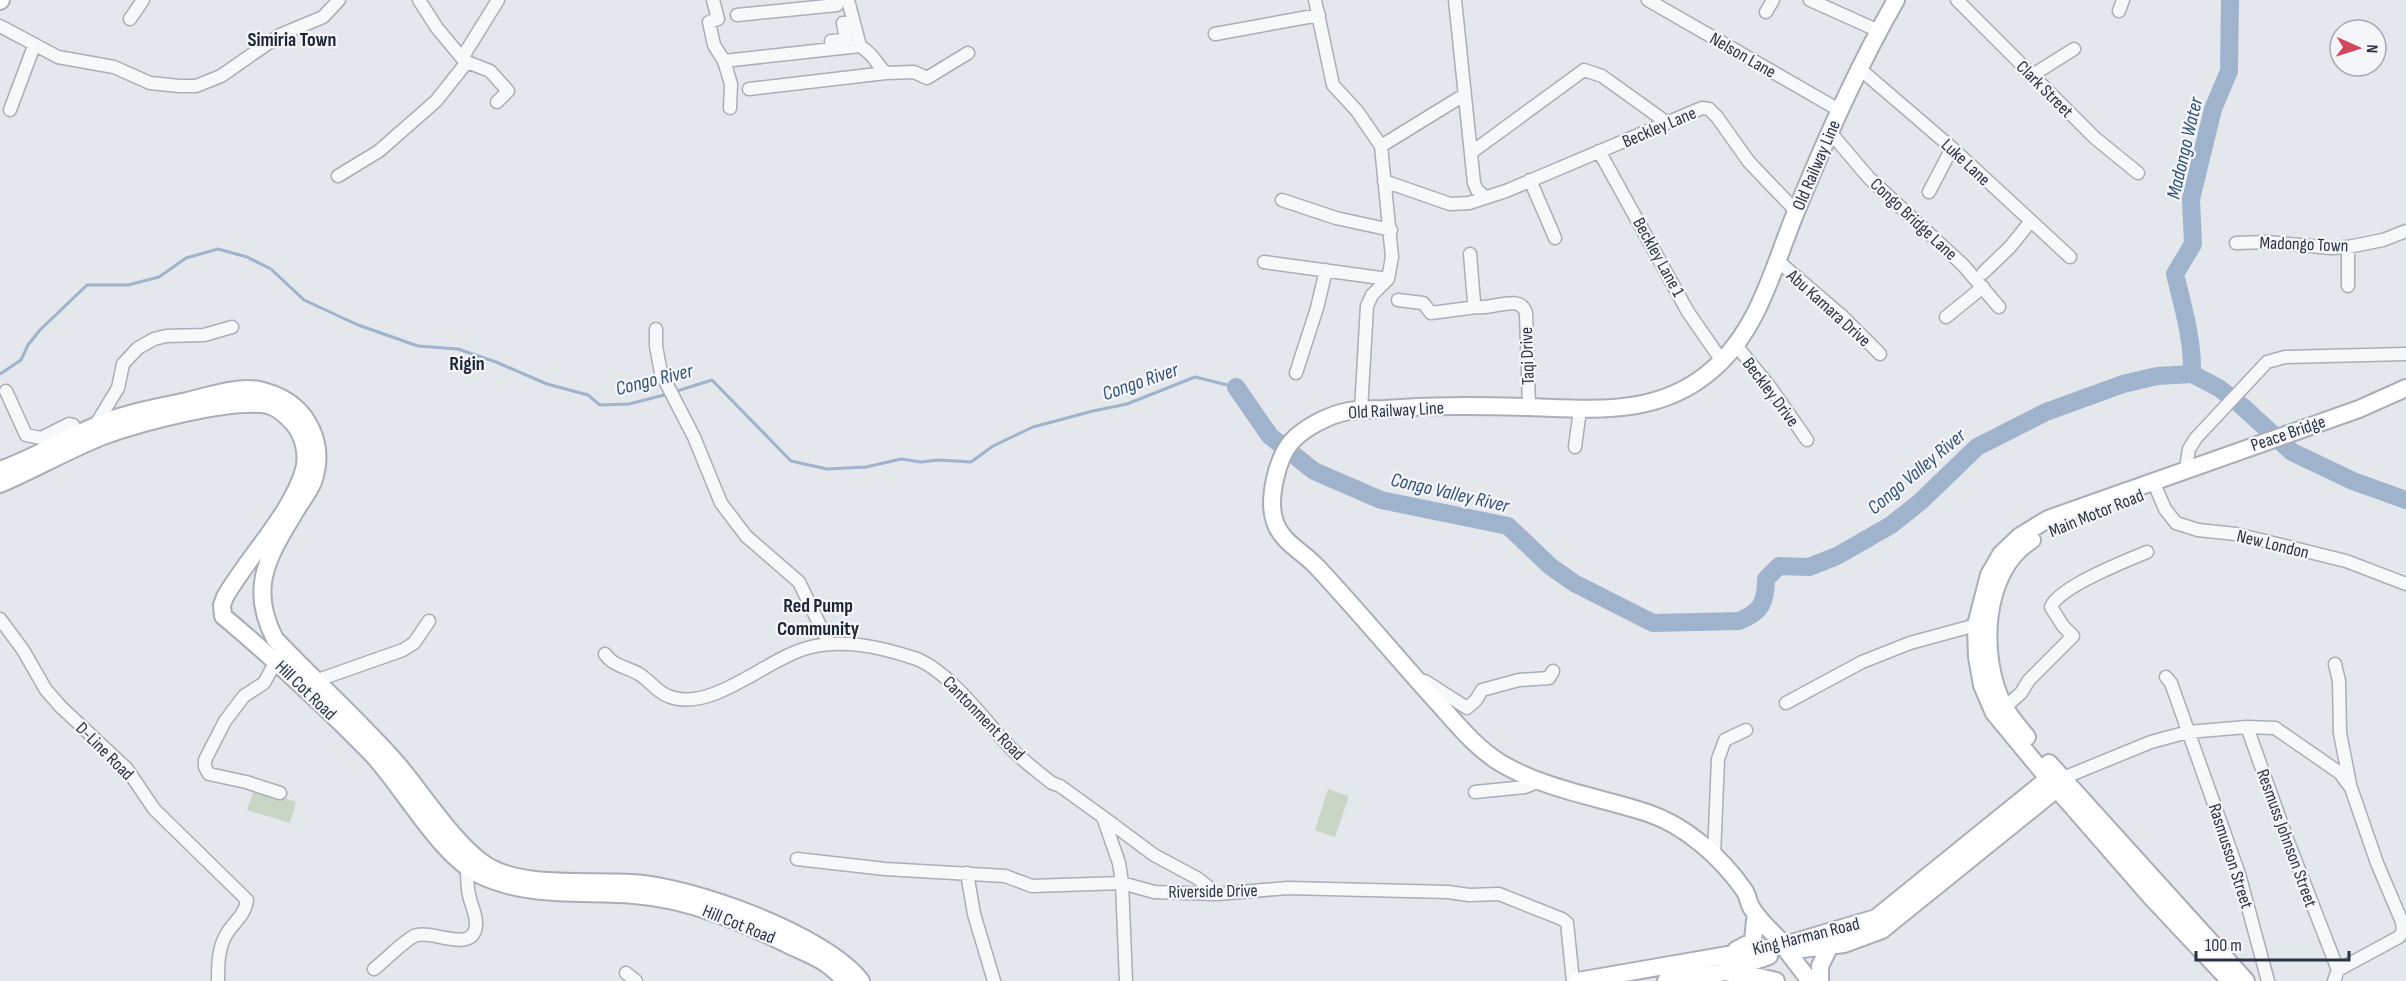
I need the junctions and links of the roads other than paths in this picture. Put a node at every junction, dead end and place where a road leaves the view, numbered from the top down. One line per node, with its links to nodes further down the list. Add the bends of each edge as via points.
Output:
1 (143, 0): 18 (street)
2 (339, 0): 23 (street, via 323,17 290,30 221,76 196,86 150,82 114,67 58,57)
3 (419, 0): 28 (street)
4 (498, 0): 28 (street)
5 (713, 0): 29 (street, via 718,19 709,22 714,45)
6 (836, 0): 16 (street, via 837,5)
7 (848, 0): 19 (street)
8 (1315, 0): 17 (street)
9 (1455, 0): 34 (street)
10 (1648, 0): 38 (street, Nelson Lane)
11 (1773, 0): 15 (street)
12 (1810, 0): 21 (street)
13 (1896, 0): 21 (main road, Old Railway Line)
14 (1957, 0): 32 (street, Clark Street)
15 (1766, 12)
16 (737, 15)
17 (1320, 15): 22 (street); 41 (street, via 1333,85)
18 (130, 19)
19 (853, 21): 24 (street); 26 (street, via 843,23 846,40)
20 (0, 26): 23 (street)
21 (1879, 31): 30 (main road, Old Railway Line)
22 (1215, 34)
23 (34, 45): 37 (street)
24 (860, 46): 29 (street); 31 (street, via 873,54)
25 (2074, 49): 32 (street)
26 (744, 51)
27 (968, 53): 31 (street, via 927,78 914,72)
28 (464, 60): 35 (street, via 490,71 508,91); 46 (street, via 436,101 379,151)
29 (724, 61): 36 (street, via 731,84)
30 (1860, 69): 38 (main road, Old Railway Line); 42 (street, Luke Lane)
31 (886, 73): 33 (street)
32 (2031, 76): 45 (street, Clark Street, via 2095,138)
33 (749, 89)
34 (1464, 95): 41 (street); 44 (street)
35 (497, 102)
36 (730, 108)
37 (10, 110)
38 (1839, 110): 40 (main road, Old Railway Line)
39 (1666, 122): 43 (street, Beckley Lane); 44 (street, via 1602,76 1584,70); 52 (street, Beckley Lane, via 1702,108 1709,110 1749,162)
40 (1830, 132): 52 (main road, Old Railway Line); 67 (street, Congo Bridge Lane, via 1869,178)
41 (1381, 146): 48 (street)
42 (1952, 148): 49 (street); 53 (street, Luke Lane)
43 (1599, 151): 47 (street, Beckley Lane); 77 (street, Beckley Lane 1, via 1688,312)
44 (1472, 152): 50 (street, via 1474,183)
45 (2138, 172)
46 (338, 176)
47 (1530, 180): 50 (street, Beckley Lane); 56 (street)
48 (1384, 181): 50 (street, Beckley Lane, via 1450,204); 54 (street)
49 (1929, 192)
50 (1485, 197)
51 (1282, 200): 54 (street, via 1336,218)
52 (1796, 211): 61 (main road, Old Railway Line)
53 (2031, 221): 60 (street, Luke Lane); 64 (street)
54 (1391, 230): 65 (street)
55 (2406, 231): 58 (street, Madongo Town)
56 (1555, 238)
57 (2236, 243): 58 (street, Madongo Town)
58 (2348, 247): 66 (street)
59 (1470, 254): 70 (street)
60 (2070, 257)
61 (1778, 261): 74 (main road, Old Railway Line, via 1763,298); 75 (street, Abu Kamara Drive)
62 (1264, 262): 63 (street)
63 (1326, 270): 65 (street); 78 (street)
64 (1983, 273)
65 (1388, 279): 83 (street, via 1367,306)
66 (2348, 286)
67 (1983, 287): 69 (street, Congo Bridge Lane); 71 (street)
68 (1398, 300): 70 (street, via 1423,303 1431,313)
69 (1999, 306)
70 (1477, 307): 82 (street, Taqi Drive, via 1518,302 1524,306)
71 (1946, 317)
72 (232, 327): 86 (street, via 204,335 166,336 138,348 123,363 116,394)
73 (656, 329): 103 (street, via 662,373 721,503 746,536 799,582)
74 (1735, 344): 77 (main road, Old Railway Line); 88 (street, Beckley Drive)
75 (1880, 354)
76 (2406, 354): 91 (street, via 2285,357 2267,362 2196,438 2189,449)
77 (1722, 361): 84 (main road, Old Railway Line, via 1698,381 1653,402 1630,408)
78 (1296, 373)
79 (2406, 388): 85 (main road, Main Motor Road)
80 (6, 391): 87 (street, via 26,435 40,438 69,424)
81 (2406, 399): 85 (main road, Main Motor Road)
82 (1529, 407): 83 (main road, Old Railway Line); 84 (main road, Old Railway Line)
83 (1361, 410): 108 (main road, Old Railway Line, via 1329,418 1293,439 1274,482 1274,520 1285,540 1312,561)
84 (1580, 410): 89 (street)
85 (2361, 414): 90 (main road, Main Motor Road)
86 (95, 426): 87 (main road); 98 (main road, via 128,414 235,390 257,390 297,408 314,435 316,467 312,484 267,566)
87 (78, 434): 92 (main road)
88 (1807, 440)
89 (1575, 447)
90 (2219, 462): 91 (main road, Main Motor Road); 94 (main road, Main Motor Road)
91 (2186, 468): 102 (main road, Main Motor Road, via 2048,519 2020,536 2001,554 1989,576)
92 (0, 470)
93 (0, 484): 97 (main road, via 100,437 145,423 236,405 269,405 280,410 301,436 306,460 303,471 275,524)
94 (2156, 488): 96 (street, New London, via 2176,523 2346,561); 112 (main road, Main Motor Road, via 2053,528 2027,544 2010,562 1993,600 1988,642 1993,677)
95 (2147, 552): 112 (street, via 2071,588 2053,602 2051,607 2073,636)
96 (2406, 584)
97 (229, 590): 98 (main road, via 240,584 251,587); 101 (main road, via 222,605 223,616)
98 (261, 602): 101 (main road, via 255,620 240,626); 110 (main road, Hill Cot Road, via 275,639)
99 (0, 618): 140 (street, D-Line Road, via 46,690 127,769 154,809 247,900 246,911 226,934)
100 (429, 621): 110 (street, Hill Cot Road, via 414,643 403,650)
101 (232, 623): 105 (main road, Hill Cot Road)
102 (1976, 625): 111 (street, via 1862,662); 116 (main road, Main Motor Road, via 1982,685 1994,713)
103 (830, 644): 104 (street, Cantonment Road, via 805,648 716,693 693,700 667,696 640,674 609,661); 124 (street, Cantonment Road, via 881,649 936,668 1009,746 1052,783)
104 (605, 654)
105 (276, 660): 121 (street, via 264,682 244,696 225,721 205,767 209,774); 127 (main road, Hill Cot Road, via 370,752)
106 (2335, 664): 119 (street, via 2340,681 2340,733)
107 (1553, 671): 108 (street, via 1549,678 1519,680 1482,690 1467,708)
108 (1411, 674): 117 (main road, Old Railway Line, via 1477,744 1499,762)
109 (2166, 677): 115 (street, Rasmusson Street)
110 (315, 681): 142 (main road, Hill Cot Road, via 394,760 459,842 491,868 539,880 635,883 721,902 810,940)
111 (1786, 703)
112 (2005, 707): 118 (main road, Main Motor Road)
113 (2247, 727): 115 (street); 119 (street, via 2275,728 2340,773); 139 (street, Resmuss Johnson Street)
114 (1746, 730): 125 (street, via 1725,740 1718,759)
115 (2188, 732): 118 (street, via 2132,749); 154 (street, Rasmusson Street, via 2239,873)
116 (2028, 754): 118 (main road, Main Motor Road); 122 (main road)
117 (1540, 780): 120 (street, via 1525,787); 125 (main road, Old Railway Line, via 1663,818)
118 (2058, 780): 122 (main road, King Harman Road); 123 (main road, Main Motor Road); 130 (main road, Main Motor Road)
119 (2351, 788): 139 (street, via 2403,931)
120 (1475, 792)
121 (280, 793)
122 (2029, 801): 123 (main road); 133 (main road, King Harman Road, via 1914,896)
123 (2078, 812): 130 (main road, Main Motor Road)
124 (1103, 817): 129 (street); 131 (street, Cantonment Road)
125 (1714, 856): 132 (main road, Old Railway Line, via 1746,893)
126 (797, 859): 128 (street, Riverside Drive)
127 (467, 867): 136 (street, via 469,896 476,918 476,929 470,937 460,941 425,934 415,936); 141 (main road, Hill Cot Road, via 504,886 646,897 710,911 824,962)
128 (967, 873): 129 (street, Riverside Drive, via 1005,876 1032,886); 143 (street, via 974,914)
129 (1122, 883): 131 (street, Riverside Drive, via 1154,892); 144 (street)
130 (2156, 891): 152 (main road, Main Motor Road); 153 (main road, Main Motor Road)
131 (1217, 894): 145 (street, Riverside Drive, via 1288,888 1499,894 1567,923)
132 (1758, 920): 133 (main road, via 1788,934); 134 (main road, Old Railway Line); 135 (main road, via 1753,941)
133 (1825, 941): 134 (main road, King Harman Road); 151 (main road)
134 (1780, 949): 135 (main road, King Harman Road); 137 (main road, King Harman Road); 149 (main road, Old Railway Line); 150 (main road, Old Railway Line)
135 (1724, 955): 138 (main road, King Harman Road)
136 (374, 969)
137 (1720, 973): 147 (main road, King Harman Road); 148 (main road, via 1743,973)
138 (1644, 975): 146 (main road, King Harman Road)
139 (2336, 975)
140 (218, 981)
141 (846, 981)
142 (861, 981)
143 (994, 981)
144 (1125, 981)
145 (1573, 981)
146 (1578, 981)
147 (1666, 981)
148 (1776, 981)
149 (1798, 981)
150 (1810, 981)
151 (1820, 981)
152 (2230, 981)
153 (2246, 981)
154 (2268, 981)

